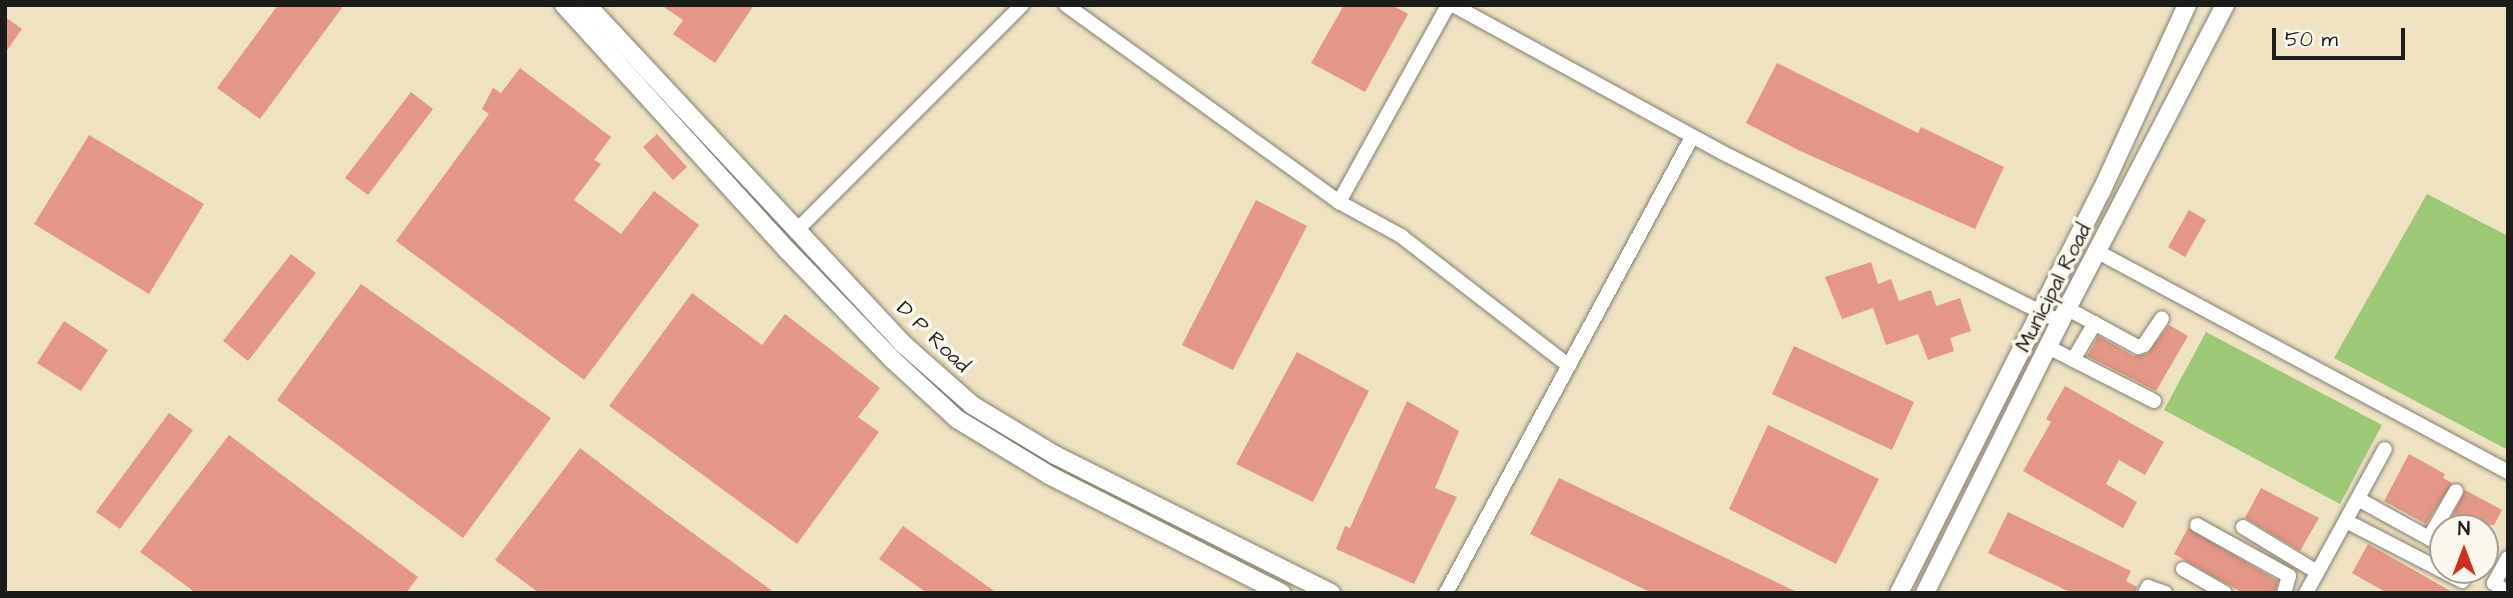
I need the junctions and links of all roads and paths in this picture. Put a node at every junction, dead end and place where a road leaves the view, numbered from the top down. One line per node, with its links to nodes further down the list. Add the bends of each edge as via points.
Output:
1 (564, 5): 8 (street, D P Road)
2 (587, 5): 8 (street, D P Road)
3 (1022, 5): 13 (street)
4 (1066, 5): 12 (street)
5 (1450, 5): 9 (street); 12 (street)
6 (2187, 5): 15 (street, Municipal Road)
7 (2225, 5): 14 (street, Municipal Road)
8 (603, 33): 10 (street, D P Road); 11 (street, D P Road)
9 (1692, 137): 15 (street); 21 (street)
10 (756, 186): 11 (street); 13 (street, D P Road)
11 (741, 199): 23 (street, D P Road)
12 (1339, 202): 21 (street, via 1401,236)
13 (797, 230): 22 (street, D P Road, via 902,343)
14 (2098, 252): 16 (street, Municipal Road); 27 (street)
15 (2042, 312): 16 (street); 43 (street, Municipal Road)
16 (2064, 315): 18 (street); 19 (street, Municipal Road)
17 (2162, 318): 18 (street, via 2138,347)
18 (2095, 323): 20 (street)
19 (2048, 347): 20 (street); 44 (street, Municipal Road)
20 (2073, 360): 24 (street)
21 (1569, 366): 42 (street)
22 (950, 386): 23 (street); 26 (street, D P Road, via 972,405)
23 (937, 401): 28 (street, D P Road, via 957,419)
24 (2154, 401)
25 (2385, 449): 30 (street)
26 (1069, 462): 28 (street); 41 (street, D P Road)
27 (2508, 472)
28 (1060, 480): 40 (street, D P Road)
29 (2456, 491): 31 (street)
30 (2358, 499): 32 (street); 35 (street)
31 (2443, 514)
32 (2346, 521): 37 (street); 39 (street)
33 (2197, 525): 48 (street, via 2289,576)
34 (2243, 527): 39 (street)
35 (2429, 538)
36 (2508, 558): 50 (street, via 2494,583)
37 (2429, 564)
38 (2183, 569): 47 (street)
39 (2317, 572): 49 (street)
40 (1282, 593)
41 (1331, 593)
42 (1446, 593)
43 (1899, 593)
44 (1925, 593)
45 (2145, 593): 46 (street, via 2148,587)
46 (2165, 593)
47 (2225, 593)
48 (2284, 593)
49 (2306, 593)
50 (2508, 593)

